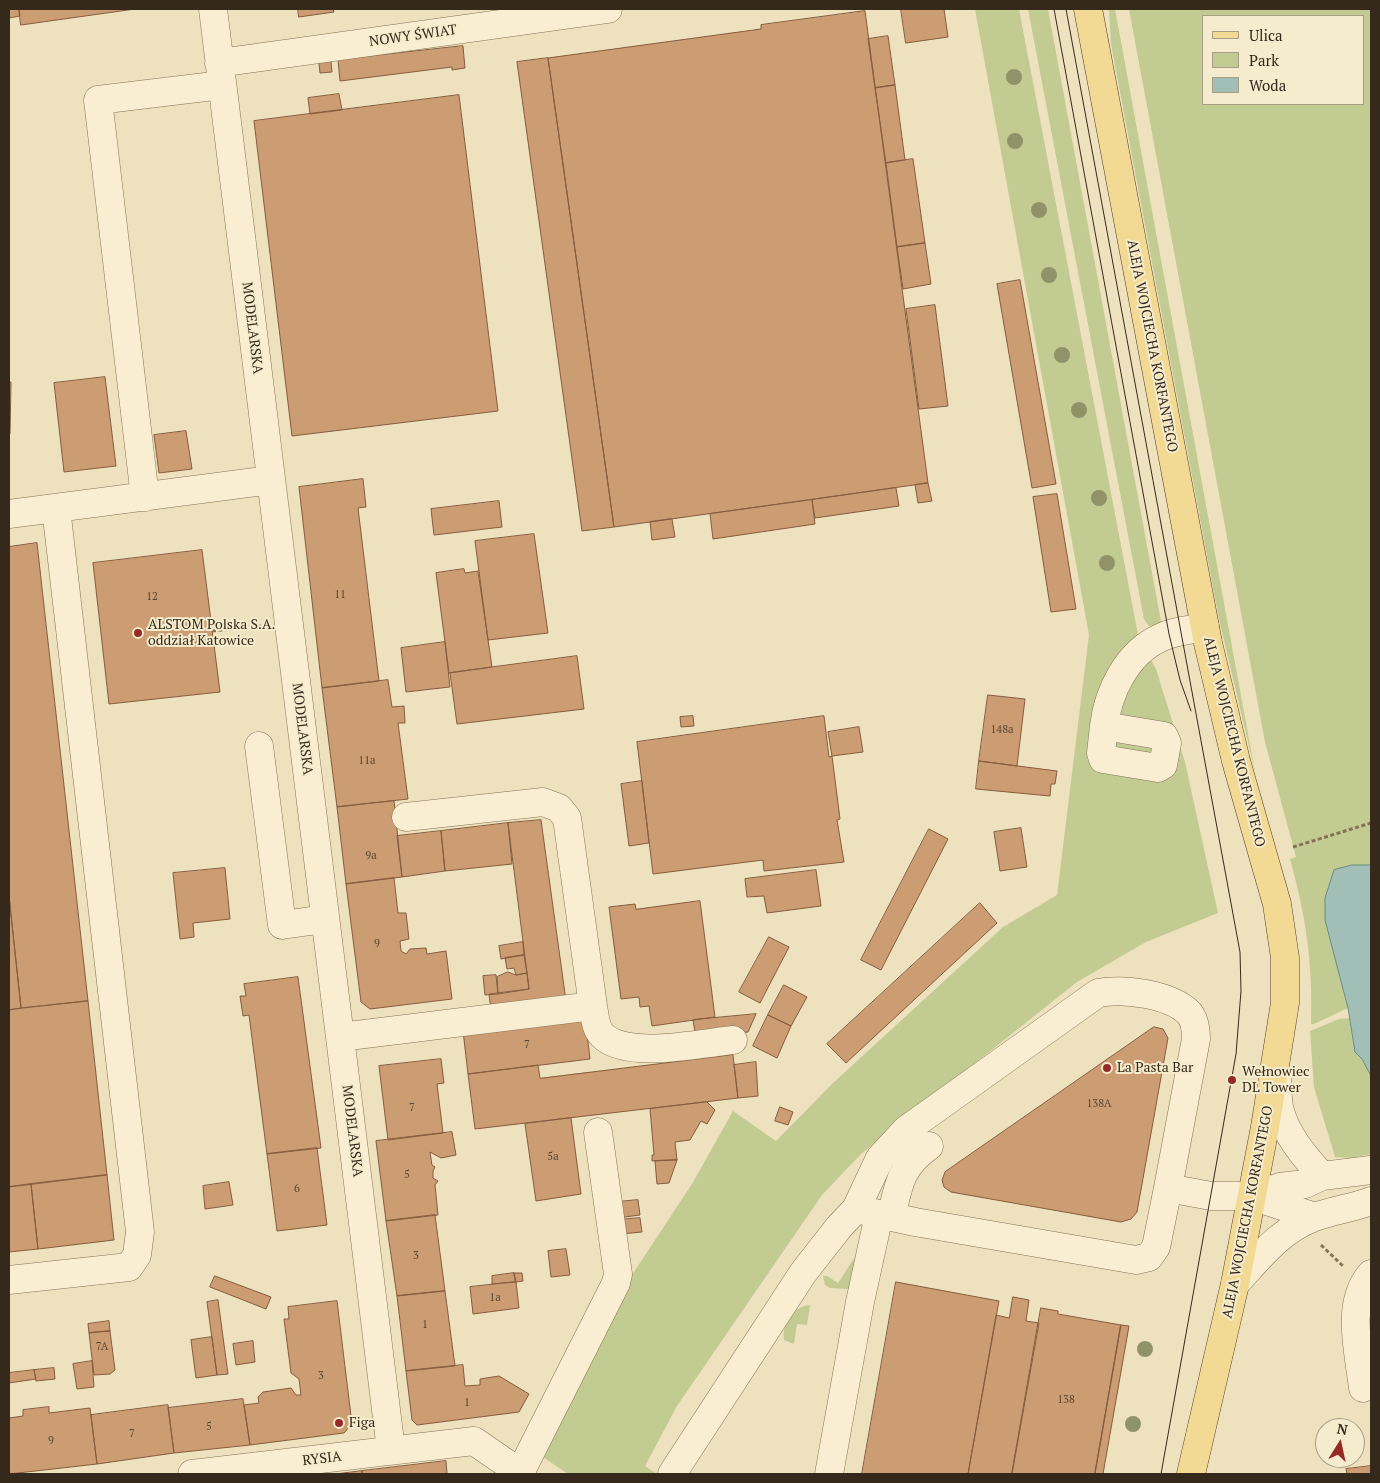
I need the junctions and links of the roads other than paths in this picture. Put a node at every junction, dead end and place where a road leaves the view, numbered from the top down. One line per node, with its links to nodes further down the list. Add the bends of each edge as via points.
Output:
1 (212, 9): 4 (street, MODELARSKA)
2 (608, 9): 4 (street, NOWY ŚWIAT)
3 (1088, 9): 9 (main road, ALEJA WOJCIECHA KORFANTEGO)
4 (220, 74): 5 (street, MODELARSKA); 6 (street, NOWY ŚWIAT, via 98,100)
5 (271, 480): 6 (street); 13 (street, MODELARSKA)
6 (145, 497): 7 (street)
7 (56, 508): 8 (street); 28 (street, via 140,1232 137,1255 129,1267)
8 (9, 514)
9 (1205, 627): 10 (street, via 1163,636 1138,652 1116,682); 17 (main road, ALEJA WOJCIECHA KORFANTEGO, via 1236,761 1277,904 1286,958)
10 (1104, 726)
11 (259, 746): 13 (street, via 282,925)
12 (406, 817): 14 (street, via 543,802 564,812)
13 (325, 919): 15 (street, MODELARSKA)
14 (593, 1006): 15 (street); 16 (street, via 597,1028 602,1035 620,1045 640,1049)
15 (340, 1037): 31 (street, MODELARSKA)
16 (733, 1040)
17 (1276, 1065): 21 (street, via 1279,1107 1291,1137); 23 (main road, ALEJA WOJCIECHA KORFANTEGO)
18 (598, 1132): 33 (street, via 618,1274 616,1283)
19 (929, 1146): 25 (street, via 912,1158)
20 (1371, 1170): 21 (street)
21 (1322, 1176): 23 (street, via 1305,1184 1280,1187)
22 (1168, 1188): 23 (street, via 1211,1196); 25 (street, via 1156,1247 1149,1257 1136,1260); 25 (street, via 1196,1026 1189,1014 1175,1003 1155,996 1114,990 1098,993 906,1130 880,1158)
23 (1252, 1196): 26 (street); 29 (main road, ALEJA WOJCIECHA KORFANTEGO)
24 (1371, 1201): 26 (street)
25 (875, 1214): 34 (street, via 839,1227 803,1273); 35 (street)
26 (1315, 1217): 29 (street, via 1284,1232)
27 (1367, 1279): 30 (street, via 1355,1318)
28 (9, 1280)
29 (1235, 1284): 36 (main road, ALEJA WOJCIECHA KORFANTEGO)
30 (1364, 1388)
31 (392, 1450): 32 (street, RYSIA); 33 (street, RYSIA, via 474,1441)
32 (192, 1474)
33 (521, 1474)
34 (672, 1474)
35 (829, 1474)
36 (1191, 1474)

